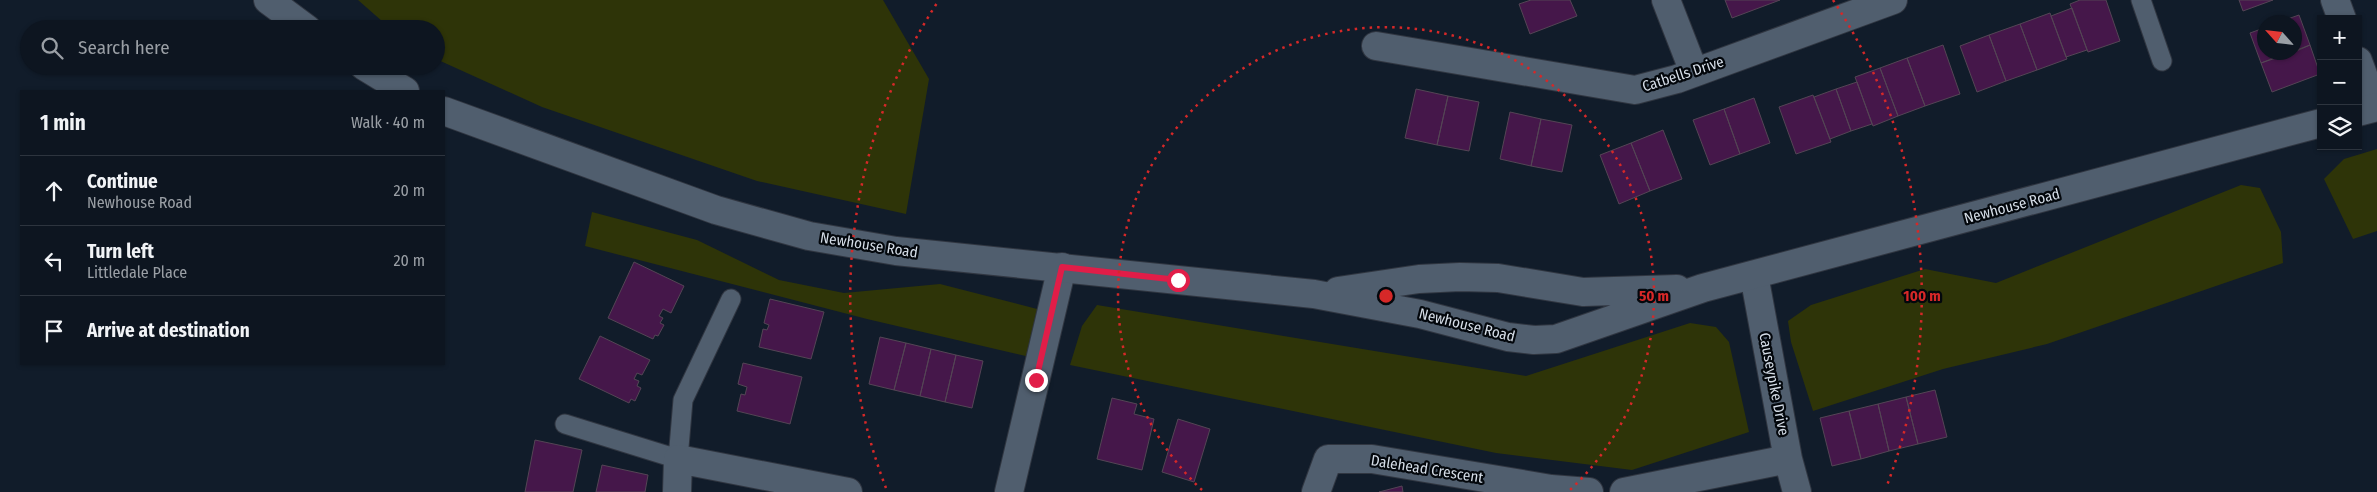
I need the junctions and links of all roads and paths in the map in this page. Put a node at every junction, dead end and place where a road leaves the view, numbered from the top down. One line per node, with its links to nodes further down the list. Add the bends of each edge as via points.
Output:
1 (268, 0): 7 (street)
2 (1666, 0): 10 (street)
3 (1893, 0): 10 (street, Catbells Drive)
4 (2141, 0): 9 (lane)
5 (2335, 0): 6 (street)
6 (2341, 15)
7 (295, 20)
8 (1376, 46): 10 (street, Catbells Drive, via 1635,90)
9 (2162, 61)
10 (1694, 72)
11 (379, 75): 13 (street)
12 (2362, 77): 14 (street)
13 (403, 90)
14 (2370, 109)
15 (445, 111): 17 (street, Newhouse Road, via 716,210 809,236 896,251)
16 (2317, 124): 18 (street, Newhouse Road)
17 (1062, 267): 20 (street, Newhouse Road); 27 (street)
18 (1754, 274): 19 (street, Newhouse Road); 24 (street, Causeypike Drive)
19 (1703, 288): 20 (street, Newhouse Road, via 1583,292 1498,278 1460,277 1419,279); 20 (street, Newhouse Road, via 1556,339 1534,340)
20 (1314, 294)
21 (731, 298): 23 (lane, via 683,400)
22 (565, 424): 23 (lane)
23 (678, 459): 25 (street); 26 (street)
24 (1788, 459): 30 (street); 31 (street, Causeypike Drive)
25 (677, 492)
26 (848, 492)
27 (1010, 492)
28 (1316, 492): 29 (street, Dalehead Crescent, via 1328,459 1372,459 1551,489)
29 (1589, 492)
30 (1624, 492)
31 (1797, 492)

